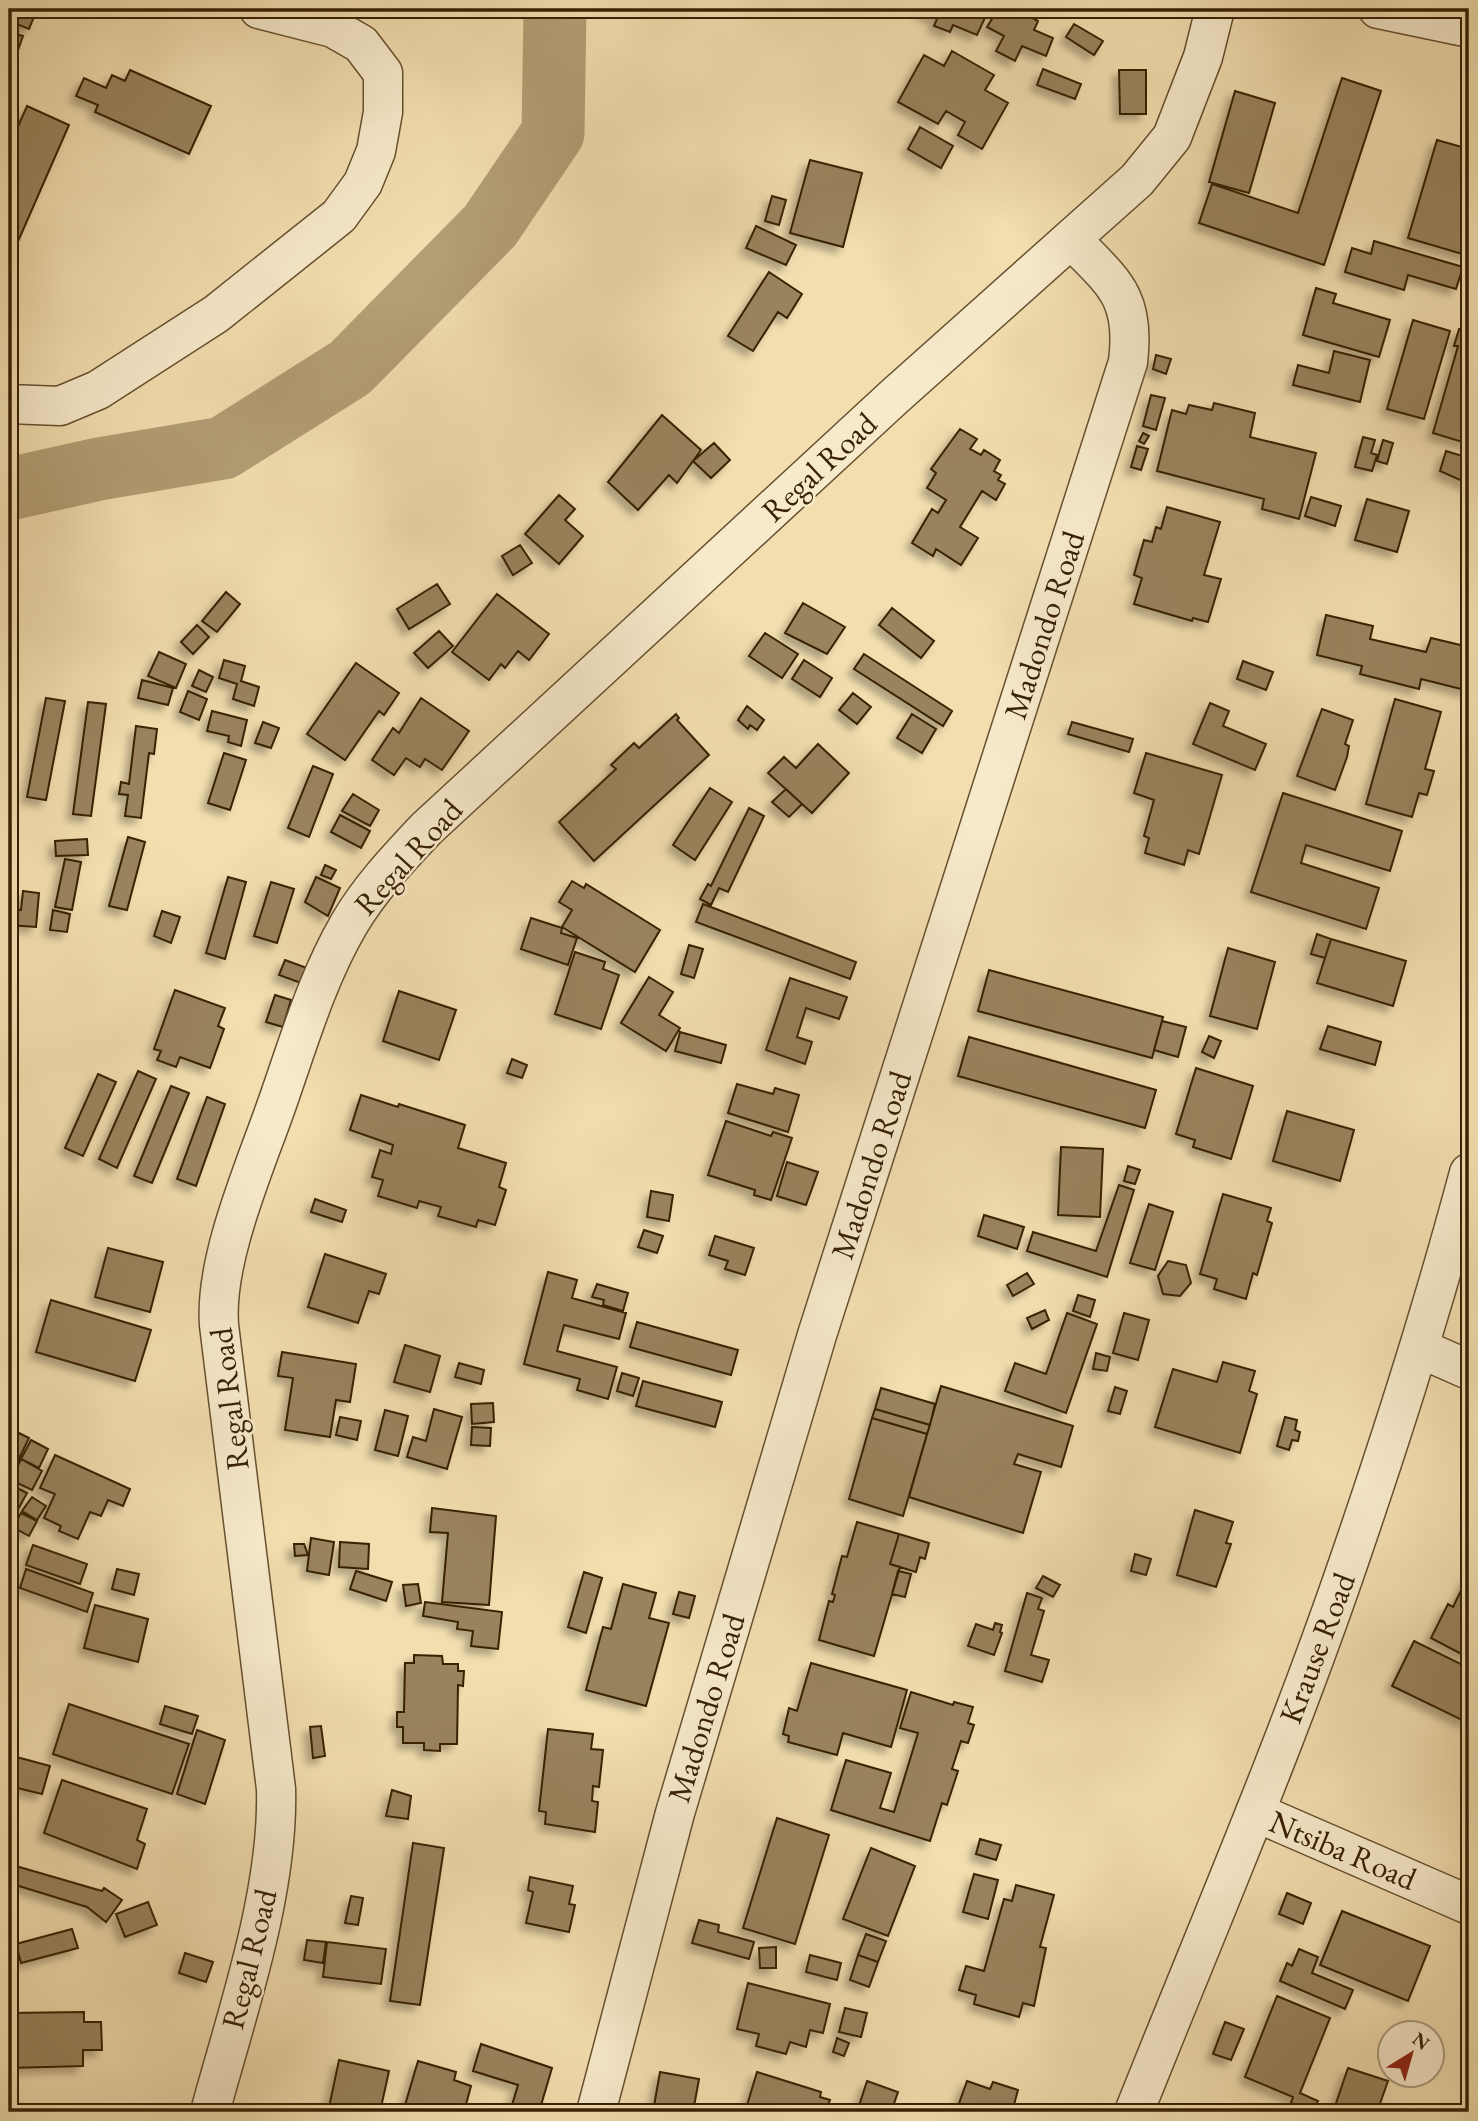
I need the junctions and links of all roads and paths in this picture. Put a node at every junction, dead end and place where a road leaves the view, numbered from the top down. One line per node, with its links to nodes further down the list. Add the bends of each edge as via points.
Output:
1 (259, 9): 6 (street, via 333,28 361,44 383,73 381,125 363,183 340,216 216,314 98,390 61,406)
2 (1215, 9): 5 (street, Regal Road, via 1203,57 1172,137 1137,180)
3 (1378, 9): 4 (street)
4 (1469, 28)
5 (1072, 240): 12 (street, Regal Road, via 894,396 426,830 382,877 349,923 323,972 256,1164 219,1290 219,1325 278,1828 269,1886); 13 (street, Madondo Road, via 1119,292 1129,313 1128,362 817,1335 675,1812)
6 (9, 404)
7 (1469, 1173): 8 (street, Krause Road)
8 (1419, 1349): 9 (street); 10 (street, Krause Road, via 1349,1563)
9 (1469, 1370)
10 (1255, 1812): 11 (street, Ntsiba Road); 14 (street, Krause Road)
11 (1469, 1905)
12 (211, 2112)
13 (596, 2112)
14 (1134, 2112)

